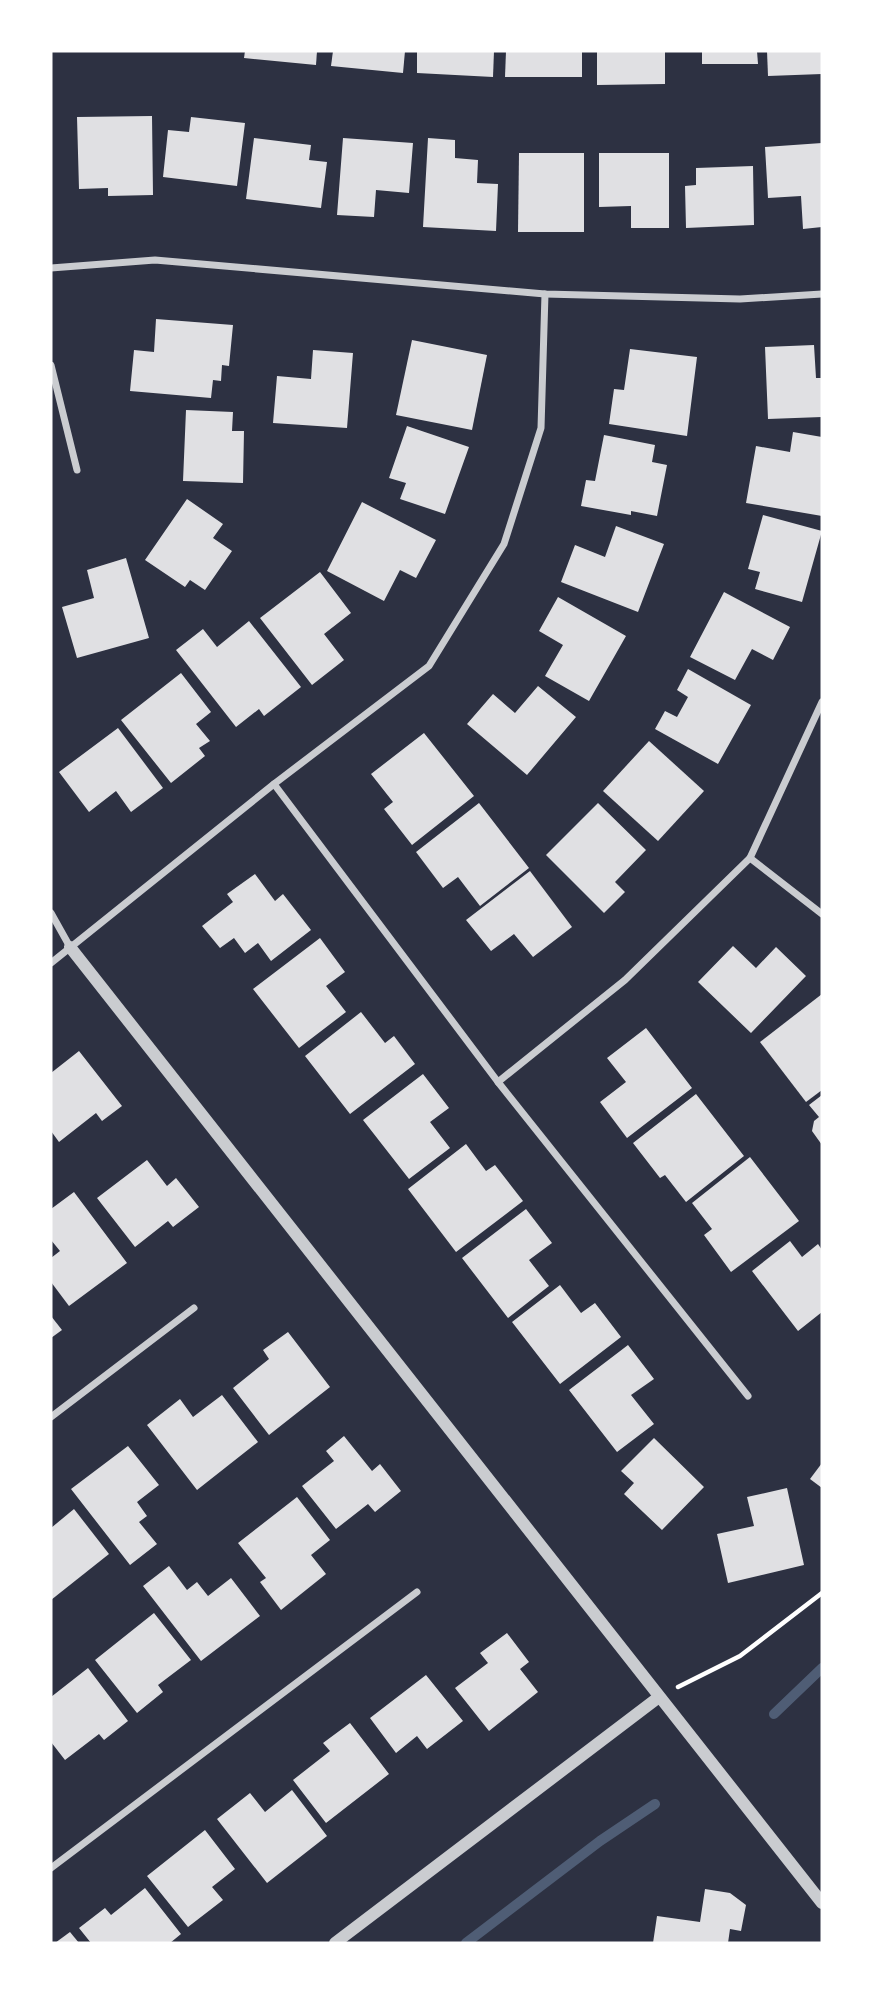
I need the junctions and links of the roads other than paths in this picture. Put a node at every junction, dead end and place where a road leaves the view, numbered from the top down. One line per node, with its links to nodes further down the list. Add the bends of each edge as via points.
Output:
1 (51, 268): 2 (street, via 155,260)
2 (545, 294): 3 (street, via 740,299); 7 (street, via 541,428 504,544 429,666)
3 (822, 294)
4 (51, 365): 5 (street)
5 (76, 470)
6 (822, 702): 8 (street)
7 (274, 784): 11 (street); 13 (street)
8 (750, 858): 10 (street); 13 (street, via 625,981)
9 (51, 913): 11 (street)
10 (822, 914)
11 (71, 947): 12 (street); 18 (street)
12 (51, 963)
13 (498, 1082): 15 (street)
14 (194, 1308): 16 (street)
15 (748, 1396)
16 (51, 1417)
17 (417, 1592): 19 (street)
18 (659, 1697): 20 (street); 21 (street)
19 (51, 1868)
20 (822, 1903)
21 (335, 1943)

